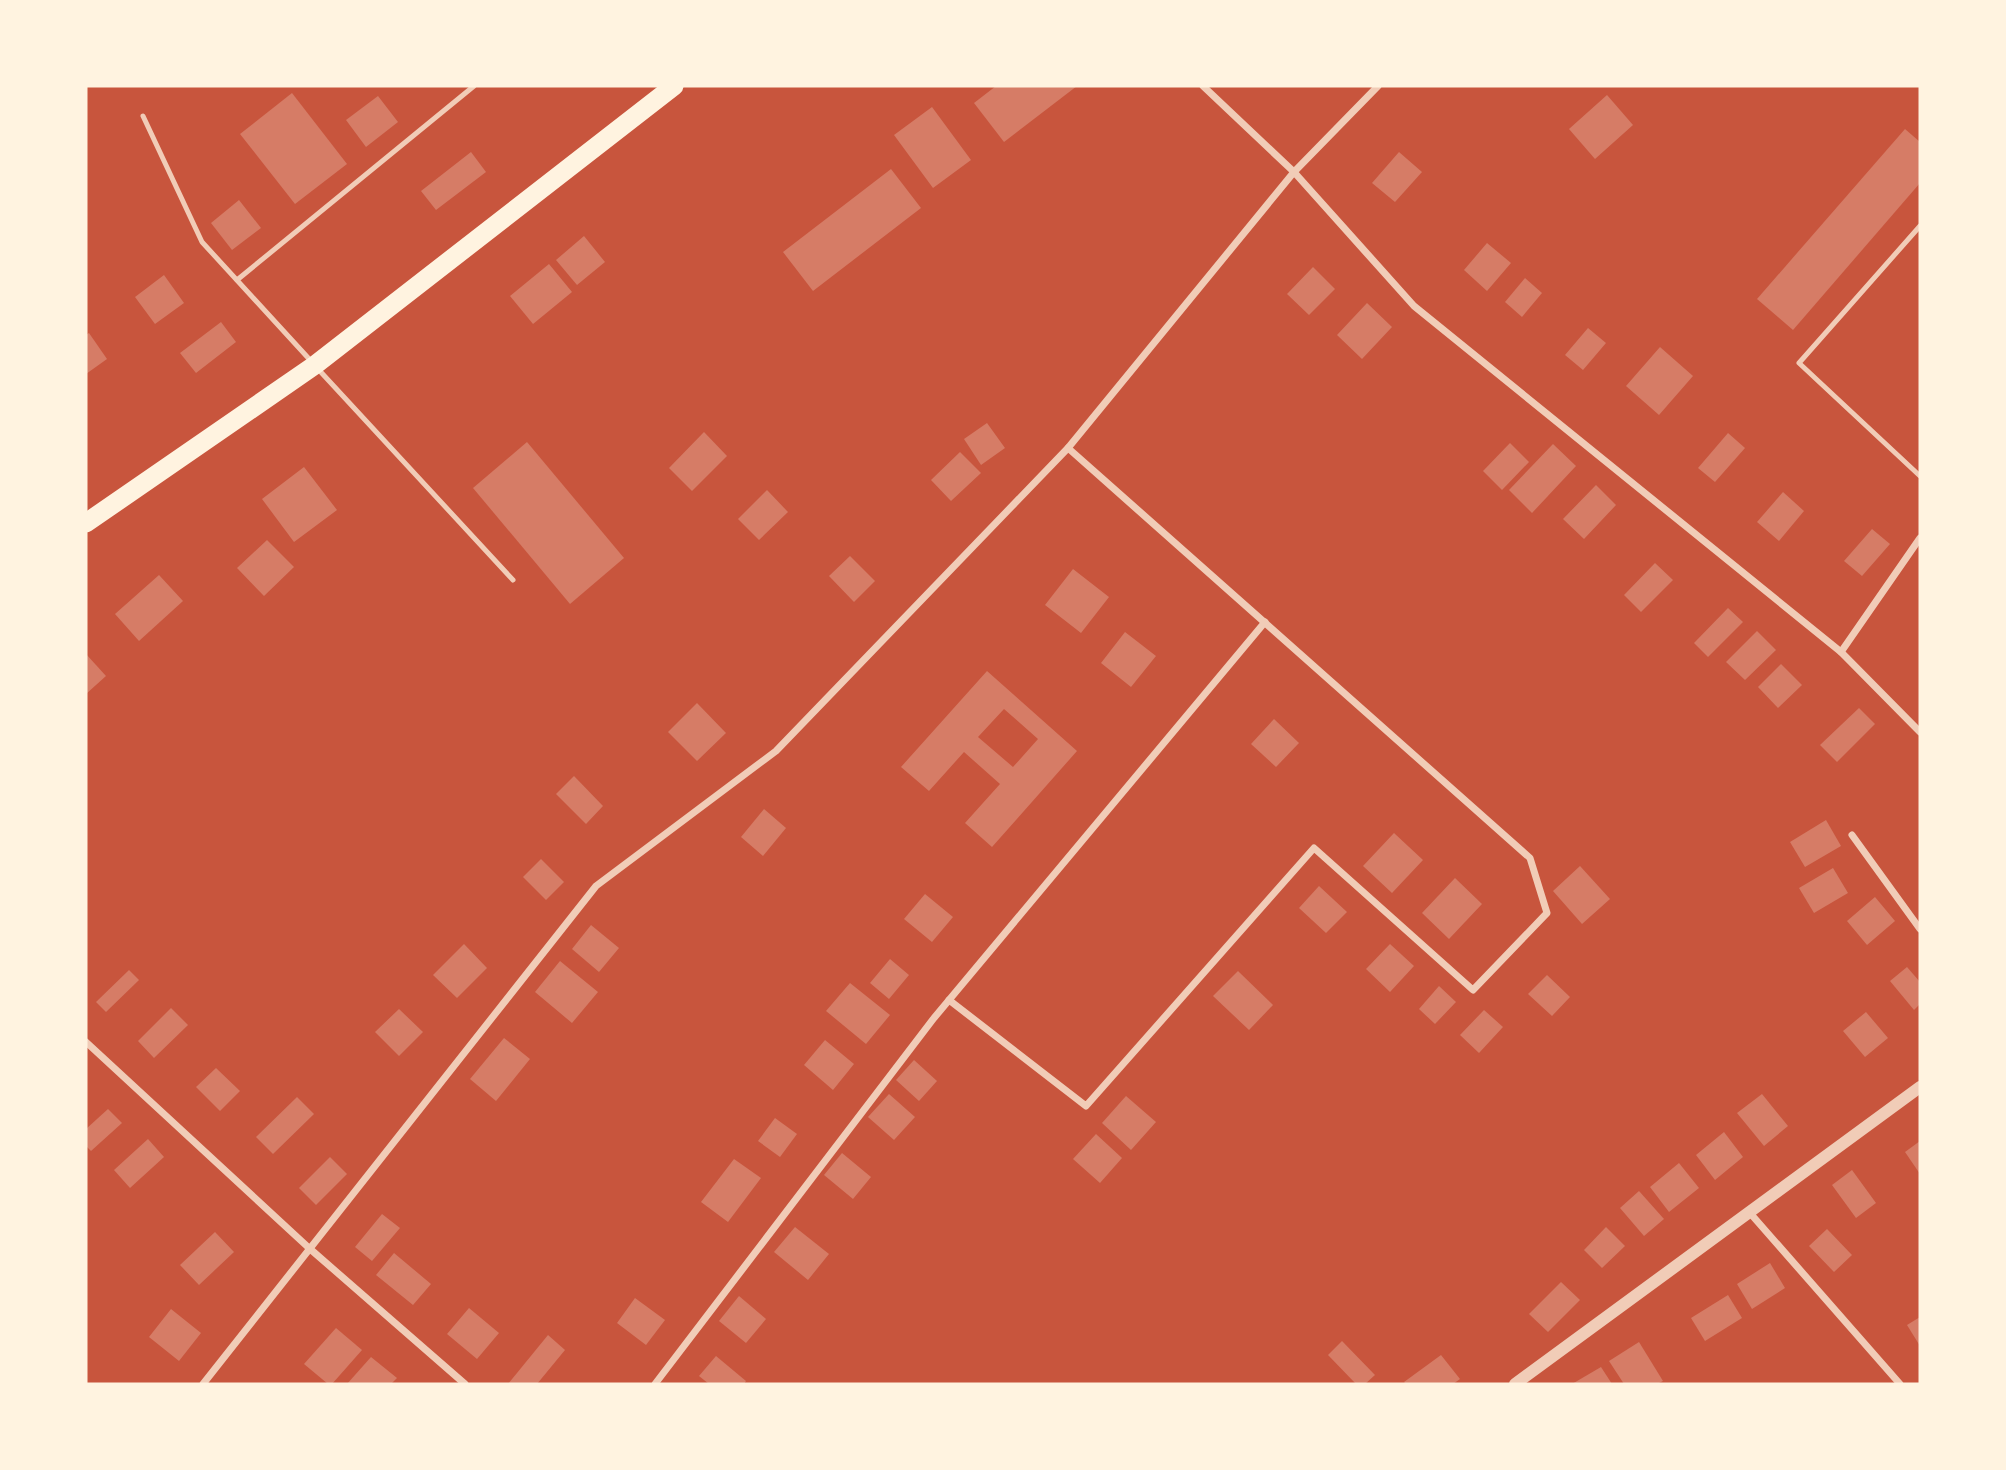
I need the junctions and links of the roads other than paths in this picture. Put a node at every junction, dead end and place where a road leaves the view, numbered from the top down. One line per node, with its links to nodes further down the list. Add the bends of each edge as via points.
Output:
1 (474, 86): 8 (lane)
2 (674, 86): 9 (highway)
3 (1203, 86): 6 (street)
4 (1378, 86): 6 (street)
5 (143, 116): 8 (lane, via 202,242)
6 (1294, 172): 10 (street); 16 (street, via 1415,306)
7 (1920, 226): 11 (lane, via 1799,363)
8 (237, 280): 9 (lane)
9 (315, 365): 12 (highway); 14 (lane)
10 (1068, 448): 15 (street); 24 (street, via 776,751 596,886)
11 (1920, 476)
12 (86, 523)
13 (1920, 538): 16 (street)
14 (513, 580)
15 (1265, 622): 20 (street); 20 (street, via 1531,858 1547,913 1473,990 1314,848 1086,1106)
16 (1841, 652): 17 (street)
17 (1920, 732)
18 (1852, 835): 19 (street)
19 (1920, 929)
20 (949, 1000): 27 (street)
21 (86, 1042): 24 (street)
22 (1920, 1087): 23 (street)
23 (1750, 1213): 28 (street); 29 (street)
24 (309, 1248): 25 (street); 26 (street)
25 (203, 1384)
26 (465, 1384)
27 (655, 1384)
28 (1514, 1384)
29 (1900, 1384)

